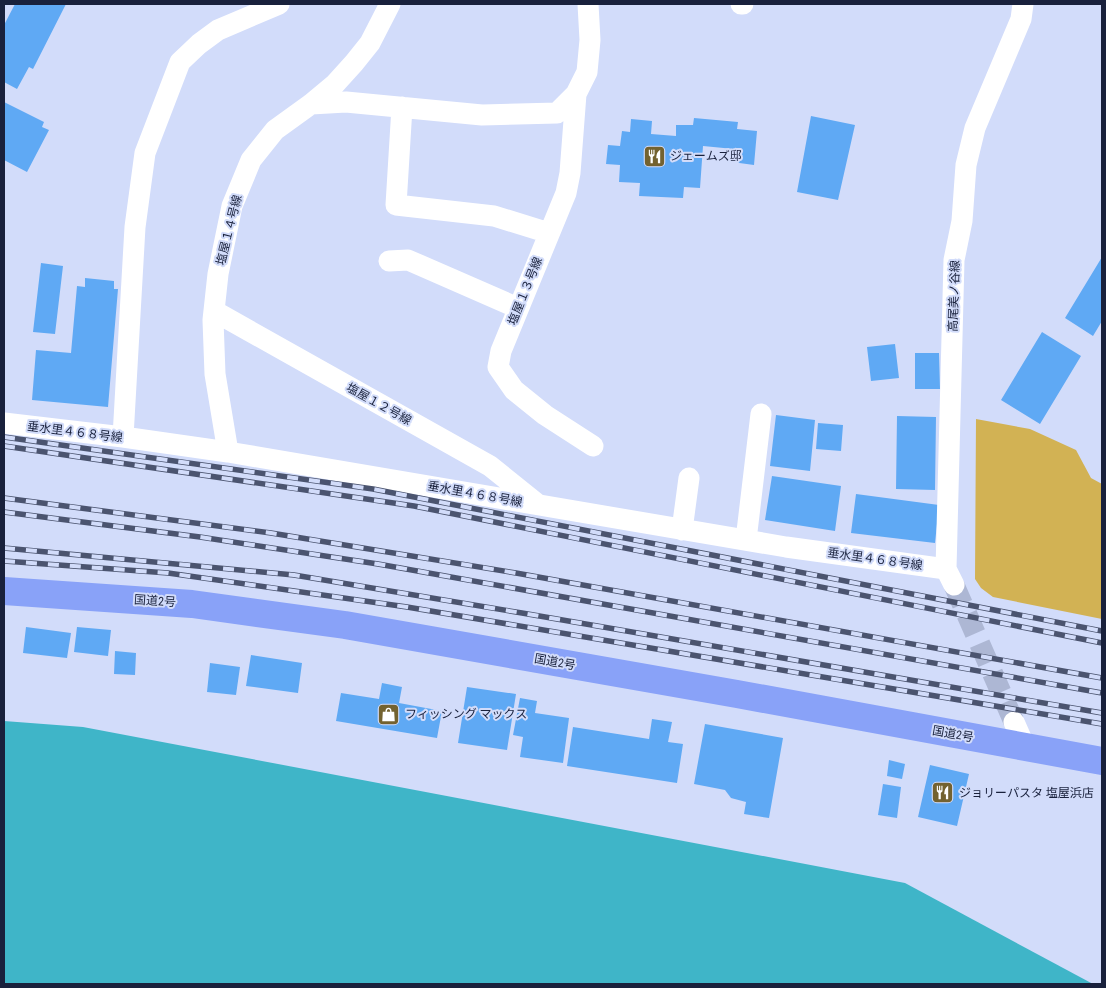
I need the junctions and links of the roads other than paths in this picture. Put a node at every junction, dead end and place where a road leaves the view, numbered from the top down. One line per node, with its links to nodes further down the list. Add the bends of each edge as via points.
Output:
1 (279, 4): 14 (street, via 218,30 180,62 145,153 135,227)
2 (390, 4): 6 (street, 塩屋１４号線, via 360,57)
3 (588, 4): 5 (street, via 590,40 587,72)
4 (1023, 4): 21 (street, 高尾美ノ谷線, via 1021,19 975,128 966,165 962,221 954,260)
5 (576, 94): 7 (street, via 557,113 482,115); 8 (street, 塩屋１３号線, via 570,173 566,193)
6 (311, 104): 7 (street, via 346,102); 11 (street, 塩屋１４号線, via 275,130 251,160 232,206)
7 (402, 107): 8 (street, via 396,205 494,216)
8 (549, 233): 10 (street, 塩屋１３号線)
9 (389, 261): 10 (street, via 408,260)
10 (518, 308): 15 (street, 塩屋１３号線, via 500,351 498,366 514,390)
11 (214, 311): 16 (street, 塩屋１４号線, via 215,374); 18 (street, 塩屋１２号線, via 490,466)
12 (760, 414): 20 (street)
13 (4, 423): 14 (street, 垂水里４６８号線)
14 (123, 438): 16 (street, 垂水里４６８号線)
15 (593, 446)
16 (228, 452): 18 (street, 垂水里４６８号線)
17 (689, 478): 19 (street)
18 (538, 505): 19 (street, 垂水里４６８号線)
19 (682, 530): 20 (street, 垂水里４６８号線)
20 (746, 540): 21 (street, 垂水里４６８号線)
21 (950, 577)
22 (4, 590): 24 (highway, 国道2号, via 192,604 345,625)
23 (1014, 722): 24 (street)
24 (1025, 747): 25 (highway, 国道2号)
25 (1102, 760)

